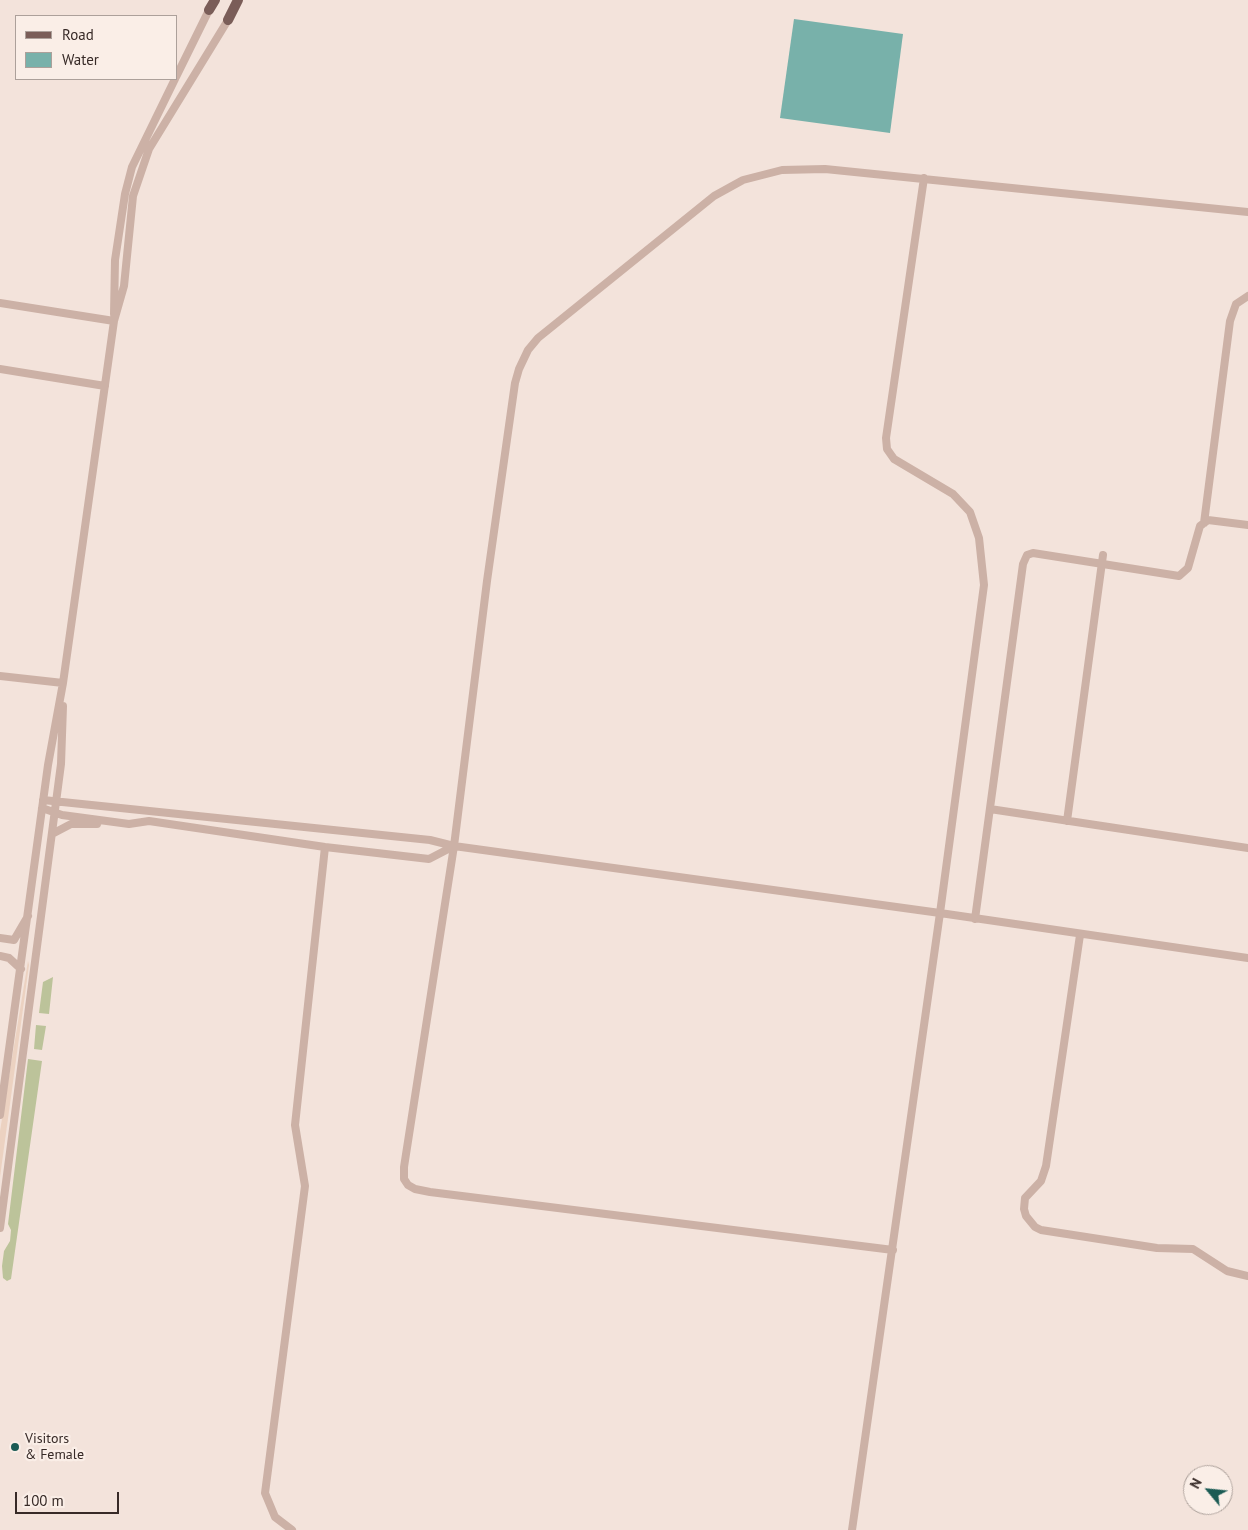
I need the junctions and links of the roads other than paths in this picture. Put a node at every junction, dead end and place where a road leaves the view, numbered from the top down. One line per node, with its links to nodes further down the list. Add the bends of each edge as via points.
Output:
1 (215, 0): 3 (main road)
2 (238, 0): 4 (main road)
3 (209, 10): 5 (street)
4 (228, 20): 11 (street, via 140,170 129,220 124,286)
5 (178, 74)
6 (175, 80): 11 (street, via 132,167 125,194 115,260)
7 (924, 178): 8 (street); 27 (street, via 803,168 743,180 714,196 528,350 515,383); 30 (street, via 887,449 894,459 953,494 970,512 979,538 984,585)
8 (1248, 212)
9 (1248, 296): 14 (street, via 1236,304 1230,322)
10 (0, 303): 11 (street)
11 (114, 321): 13 (street)
12 (0, 370): 13 (street)
13 (105, 386): 19 (street)
14 (1204, 523): 15 (street, via 1208,520); 17 (street, via 1197,532 1190,562 1179,576)
15 (1248, 525)
16 (1103, 555): 17 (street)
17 (1102, 565): 22 (street, via 1033,553 1024,559); 24 (street)
18 (0, 676): 19 (street)
19 (63, 683): 20 (street, via 61,764); 21 (street)
20 (56, 802): 21 (street); 23 (street); 27 (street, via 430,840)
21 (43, 804): 23 (street); 31 (street)
22 (990, 809): 24 (street); 32 (street)
23 (55, 812): 25 (street); 26 (street)
24 (1067, 821): 29 (street)
25 (129, 824): 26 (street, via 71,824); 28 (street, via 149,821)
26 (52, 834): 39 (street)
27 (454, 846): 28 (street, via 430,859); 30 (street); 40 (street, via 404,1168 404,1179 408,1185 430,1192)
28 (325, 847): 42 (street, via 294,1125 306,1186 266,1494 275,1518)
29 (1248, 848)
30 (940, 913): 32 (street); 40 (street)
31 (28, 916): 34 (street, via 14,940); 37 (street)
32 (975, 919): 33 (street)
33 (1080, 935): 36 (street); 41 (street, via 1046,1166 1041,1181 1025,1198 1026,1216 1041,1230 1157,1248 1193,1249 1227,1271)
34 (0, 938)
35 (0, 956): 37 (street, via 9,958)
36 (1248, 958)
37 (21, 969): 38 (street)
38 (0, 1115)
39 (0, 1228)
40 (893, 1250): 43 (street)
41 (1248, 1276)
42 (292, 1530)
43 (852, 1530)

